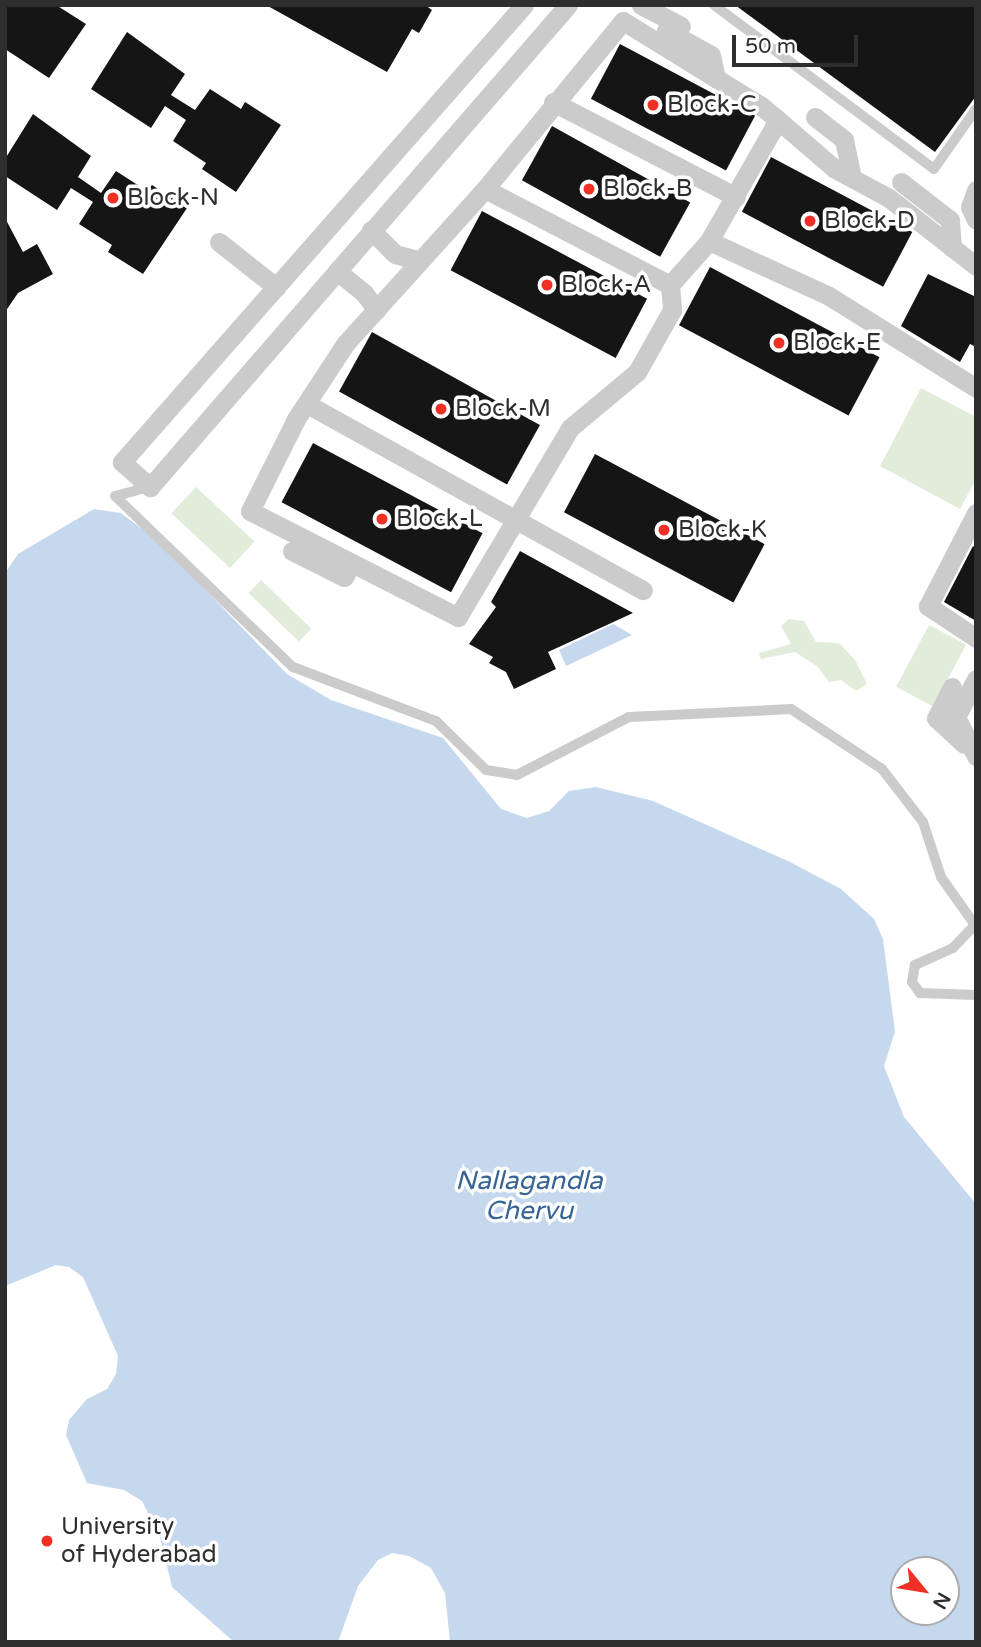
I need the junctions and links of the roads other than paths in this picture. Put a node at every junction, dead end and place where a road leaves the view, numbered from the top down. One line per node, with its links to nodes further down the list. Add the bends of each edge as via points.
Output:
1 (524, 5): 6 (street)
2 (568, 5): 8 (street)
3 (640, 5): 5 (street); 7 (street, via 711,55)
4 (714, 5): 10 (lane, via 934,169)
5 (623, 21): 7 (street); 9 (street)
6 (472, 66): 8 (street); 27 (street)
7 (716, 78): 12 (street)
8 (494, 87): 19 (street)
9 (552, 102): 15 (street); 17 (street)
10 (976, 109)
11 (815, 117): 13 (street, via 844,140)
12 (778, 120): 13 (street); 17 (street)
13 (852, 178): 22 (street, via 890,198)
14 (901, 182): 22 (street, via 950,220)
15 (485, 189): 23 (street); 26 (street)
16 (976, 190): 18 (street, via 970,207)
17 (736, 197): 20 (street)
18 (976, 219)
19 (370, 230): 23 (street, via 395,254); 25 (street)
20 (709, 241): 26 (street); 29 (street, via 829,296)
21 (219, 242): 27 (street)
22 (952, 248): 24 (street)
23 (418, 260): 28 (street)
24 (976, 266)
25 (337, 271): 28 (street); 31 (street)
26 (670, 285): 32 (street, via 672,310 637,372 570,428)
27 (276, 287): 31 (street, via 122,462)
28 (377, 310): 30 (street, via 345,344)
29 (976, 388)
30 (307, 404): 32 (street); 35 (street, via 250,511)
31 (150, 487): 41 (lane, via 115,496 293,667 436,721 486,770 517,775 629,717 791,709 882,769 923,822 941,877 975,925 953,948 915,965 912,982 920,993)
32 (519, 519): 35 (street, via 458,617); 36 (street)
33 (974, 521): 37 (street, via 928,606)
34 (292, 551): 35 (street, via 344,578)
35 (352, 563)
36 (643, 590)
37 (976, 638)
38 (976, 679): 40 (street, via 956,717)
39 (952, 687): 40 (street, via 936,719)
40 (972, 751)
41 (976, 995)

